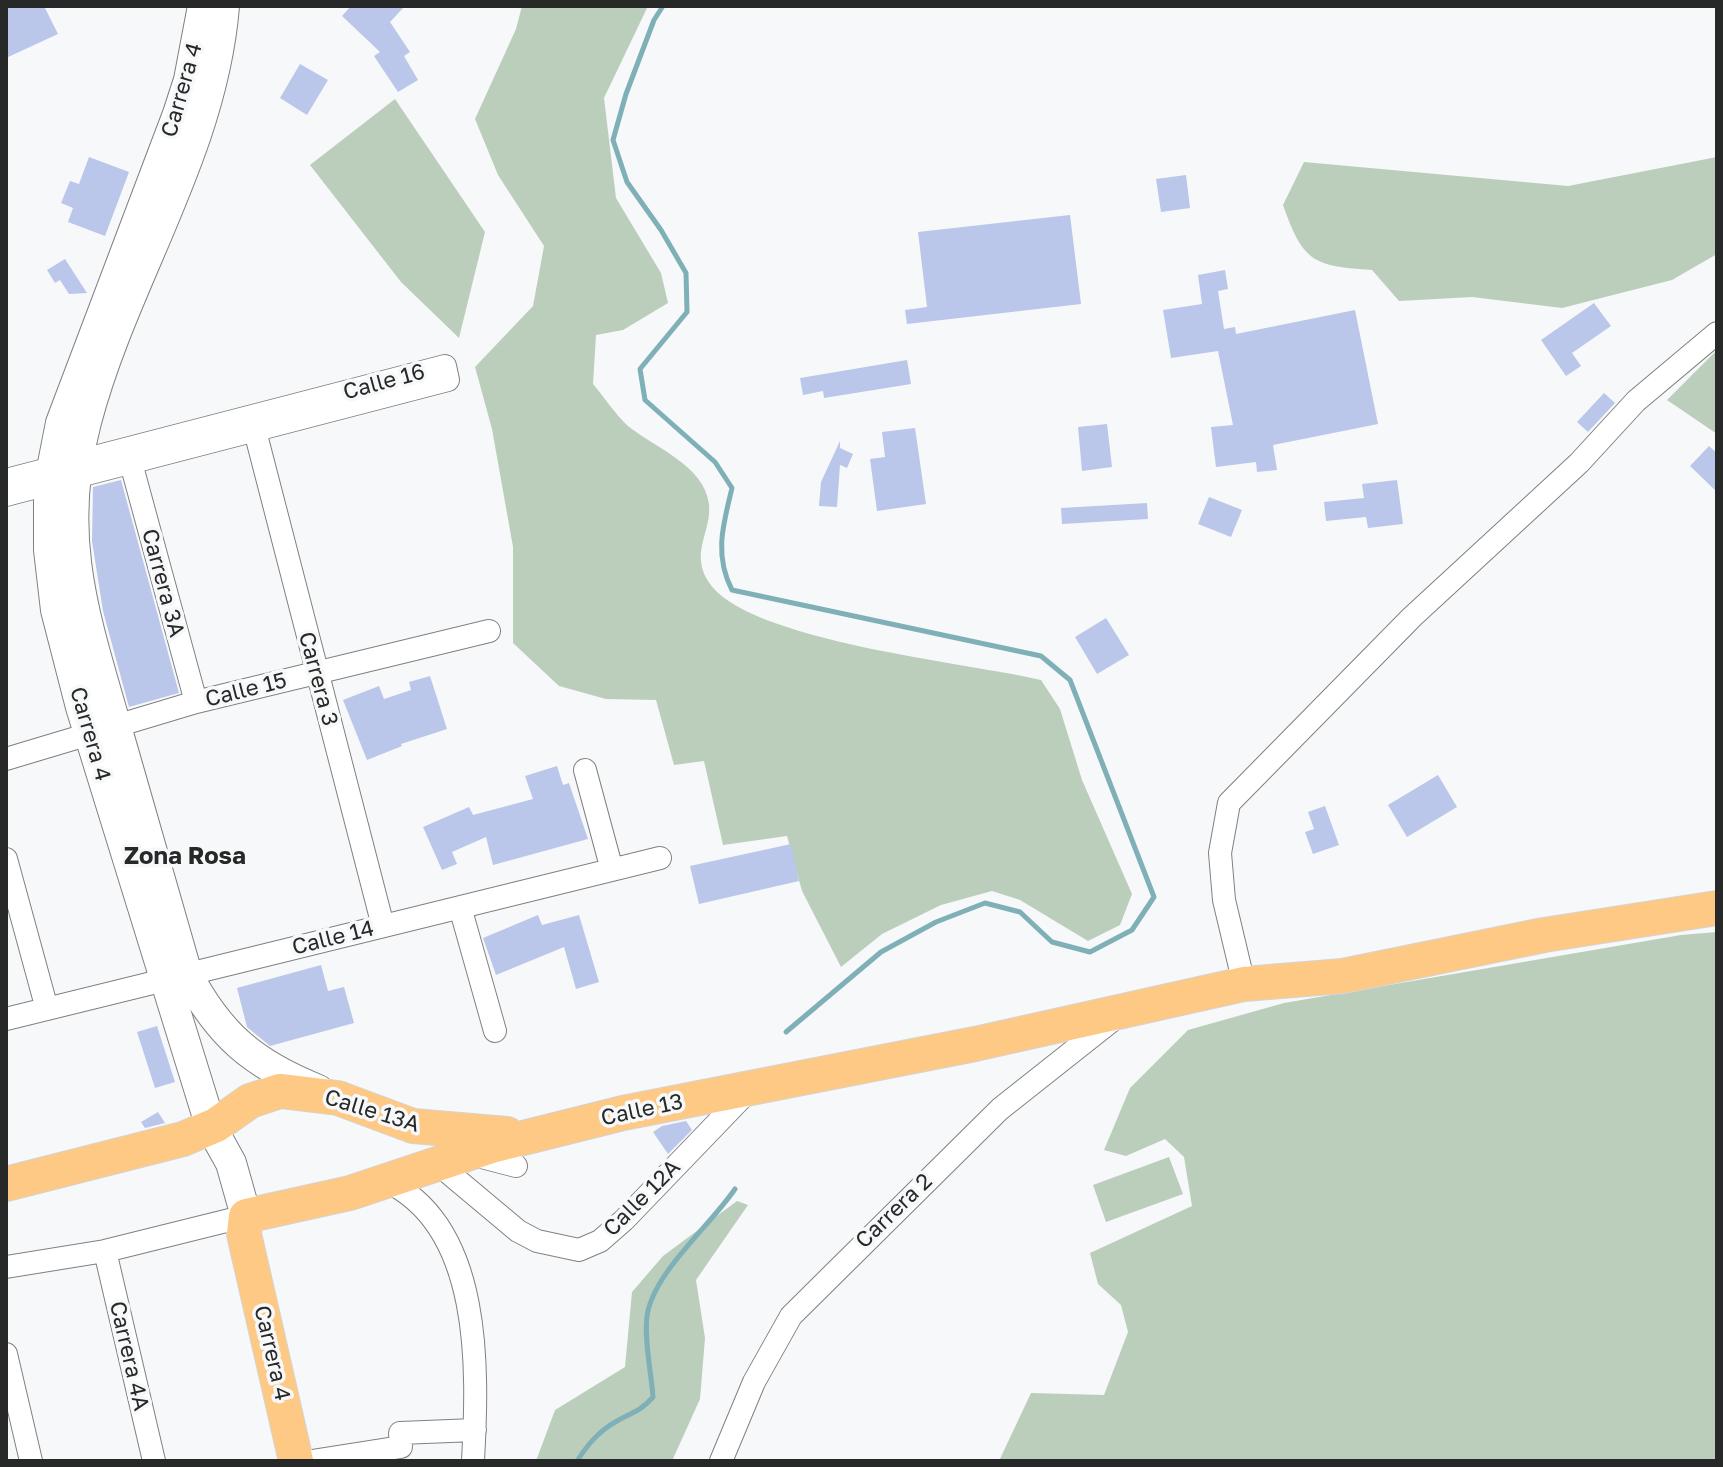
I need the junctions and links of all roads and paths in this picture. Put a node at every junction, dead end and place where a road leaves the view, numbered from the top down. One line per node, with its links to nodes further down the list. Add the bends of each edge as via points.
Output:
1 (203, 6): 4 (main road, Carrera 4, via 189,80)
2 (224, 6): 4 (main road, Carrera 4, via 216,67 198,133)
3 (1717, 333): 25 (street, via 1636,401 1579,463 1412,617 1229,803 1222,827 1222,884)
4 (98, 354): 7 (main road, Carrera 4, via 86,421)
5 (255, 431): 6 (street, Calle 16); 7 (street, Calle 16, via 448,380 445,366); 11 (street, Carrera 3)
6 (131, 463): 7 (street, Calle 16); 12 (street, Carrera 3A)
7 (64, 472): 8 (street, Calle 16); 9 (street, Calle 16); 13 (main road, Carrera 4, via 50,579)
8 (6, 480)
9 (6, 495)
10 (489, 631): 11 (street, Calle 15)
11 (316, 671): 12 (street, Calle 15); 22 (street, Carrera 3)
12 (196, 702): 13 (street, Calle 15)
13 (103, 732): 14 (street, Calle 15); 23 (main road, Carrera 4)
14 (6, 759)
15 (585, 770): 18 (street)
16 (660, 858): 18 (street, Calle 14)
17 (6, 859): 26 (street)
18 (612, 870): 20 (street, Calle 14)
19 (1717, 888): 24 (main road, via 1535,914 1368,950)
20 (460, 907): 22 (street, Calle 14); 29 (street)
21 (1717, 908): 24 (main road, via 1544,935 1343,976)
22 (383, 926): 23 (street, Calle 14)
23 (176, 976): 26 (street, Calle 14); 31 (main road, Carrera 4, via 237,1045 283,1076); 33 (main road, Carrera 4)
24 (1285, 979): 25 (main road, Calle 13)
25 (1244, 984): 27 (main road, Calle 13)
26 (47, 1009): 28 (street, Calle 14)
27 (1125, 1009): 30 (main road, Calle 13); 47 (street, Carrera 2, via 1000,1109 791,1316 754,1382)
28 (6, 1019)
29 (495, 1031)
30 (751, 1087): 34 (main road, Calle 13); 35 (street, Calle 12A, via 624,1220 600,1241 579,1250 518,1231)
31 (338, 1098): 32 (main road, Calle 13A); 33 (main road, Calle 13A, via 280,1091 250,1101)
32 (382, 1116): 34 (main road, Calle 13A); 36 (main road, via 401,1140 402,1151)
33 (197, 1133): 37 (main road, Calle 13A); 38 (main road, Carrera 4, via 231,1163)
34 (520, 1152): 35 (main road, Calle 13)
35 (453, 1159): 36 (main road, Calle 13)
36 (386, 1181): 38 (main road, Calle 13); 42 (street, via 425,1208 452,1252 470,1323)
37 (6, 1184)
38 (246, 1216): 39 (street, Calle 13); 43 (main road, Carrera 4, via 244,1234)
39 (105, 1251): 40 (street, Calle 13); 45 (street, Carrera 4A)
40 (6, 1267)
41 (6, 1354): 44 (street)
42 (475, 1430): 43 (street, via 400,1433 401,1447); 46 (street)
43 (295, 1460)
44 (31, 1461)
45 (154, 1461)
46 (473, 1461)
47 (721, 1461)

